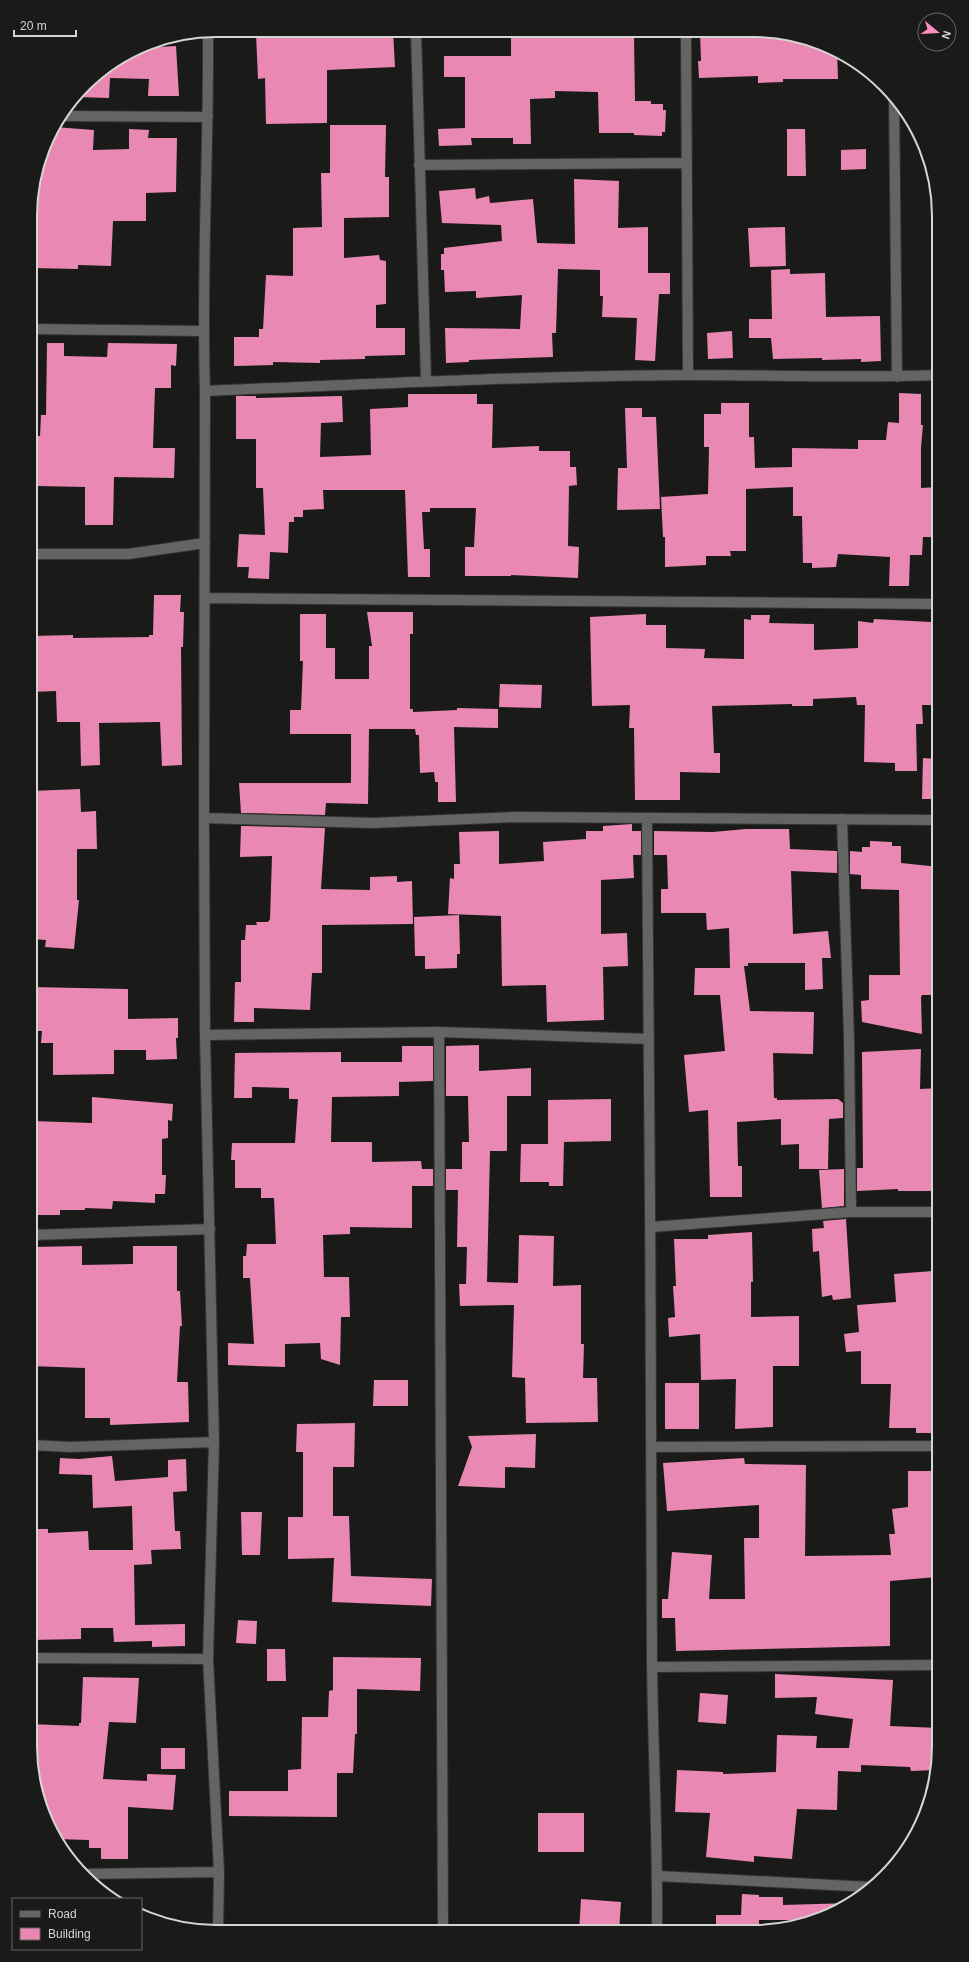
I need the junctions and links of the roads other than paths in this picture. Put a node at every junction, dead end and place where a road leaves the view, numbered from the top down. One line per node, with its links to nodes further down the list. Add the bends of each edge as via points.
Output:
1 (208, 37): 6 (street)
2 (416, 37): 8 (street)
3 (686, 37): 7 (street)
4 (894, 106): 13 (street)
5 (68, 116): 6 (street)
6 (208, 117): 10 (street)
7 (687, 163): 8 (street); 11 (street)
8 (419, 165): 14 (street)
9 (37, 329): 10 (street)
10 (203, 331): 15 (street)
11 (688, 375): 13 (street); 14 (street)
12 (932, 375): 13 (street)
13 (897, 377)
14 (426, 381): 15 (street)
15 (205, 391): 16 (street)
16 (205, 543): 17 (street, via 128,554); 18 (street)
17 (37, 554)
18 (206, 598): 19 (street); 20 (street)
19 (932, 604)
20 (204, 818): 21 (street, via 372,823 516,816); 25 (street)
21 (647, 818): 22 (street); 26 (street)
22 (842, 819): 23 (street); 27 (street)
23 (932, 820)
24 (439, 1032): 25 (street); 26 (street); 45 (street)
25 (205, 1035): 30 (street)
26 (649, 1039): 29 (street)
27 (851, 1212): 28 (street); 29 (street)
28 (932, 1212)
29 (651, 1227): 35 (street)
30 (210, 1229): 31 (street); 32 (street)
31 (37, 1235)
32 (214, 1442): 33 (street, via 70,1447); 37 (street)
33 (37, 1445)
34 (932, 1446): 35 (street)
35 (652, 1447): 39 (street)
36 (37, 1658): 37 (street)
37 (208, 1659): 40 (street)
38 (932, 1665): 39 (street)
39 (652, 1667): 42 (street)
40 (219, 1872): 41 (street); 44 (street)
41 (90, 1874)
42 (658, 1876): 43 (street); 46 (street)
43 (864, 1887)
44 (218, 1925)
45 (442, 1925)
46 (657, 1925)

